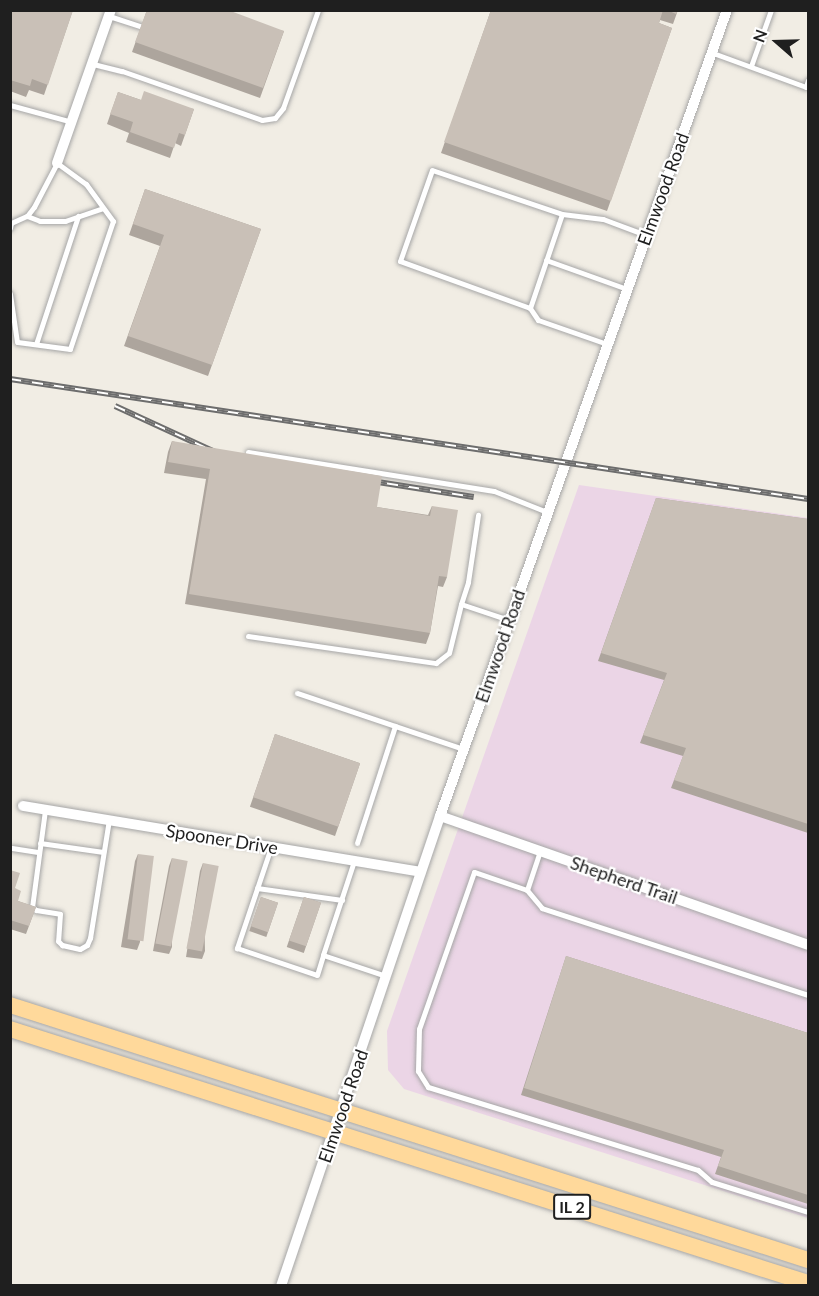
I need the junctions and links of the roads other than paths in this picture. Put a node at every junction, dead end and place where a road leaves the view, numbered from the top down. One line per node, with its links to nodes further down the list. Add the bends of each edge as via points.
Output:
1 (318, 10): 7 (lane, via 283,108 274,118 262,120)
2 (727, 10): 6 (street, Elmwood Road)
3 (771, 10): 8 (lane)
4 (110, 13): 5 (lane); 7 (street)
5 (142, 27)
6 (712, 52): 8 (lane); 18 (street, Elmwood Road)
7 (93, 64): 11 (street)
8 (751, 66): 9 (lane, via 806,87)
9 (808, 80)
10 (10, 105): 11 (lane)
11 (72, 122): 12 (street)
12 (57, 163): 13 (lane, via 86,184); 15 (lane)
13 (103, 208): 16 (lane); 23 (lane, via 113,221 70,349)
14 (562, 214): 18 (lane, via 603,219); 19 (lane); 22 (lane, via 432,170 400,261)
15 (27, 216): 16 (lane, via 40,221); 17 (lane, via 11,223)
16 (78, 216): 23 (lane)
17 (10, 228)
18 (646, 235): 20 (street, Elmwood Road)
19 (546, 261): 20 (lane); 22 (lane)
20 (627, 289): 24 (street, Elmwood Road)
21 (10, 294): 23 (lane, via 17,342)
22 (530, 308): 24 (lane, via 538,320)
23 (36, 344)
24 (607, 344): 26 (street, Elmwood Road)
25 (248, 453): 26 (lane, via 494,491)
26 (547, 512): 29 (street, Elmwood Road)
27 (478, 515): 28 (lane)
28 (461, 604): 29 (lane); 30 (lane, via 449,653 436,663)
29 (509, 620): 33 (street, Elmwood Road)
30 (248, 636)
31 (297, 693): 32 (lane)
32 (396, 726): 33 (lane); 39 (lane)
33 (464, 749): 36 (street, Elmwood Road)
34 (23, 806): 35 (street, Spooner Drive)
35 (45, 810): 37 (street, Spooner Drive); 38 (lane)
36 (440, 816): 42 (street, Shepherd Trail); 46 (street, Elmwood Road)
37 (109, 820): 40 (street, Spooner Drive); 44 (lane)
38 (40, 843): 43 (lane); 44 (lane)
39 (357, 843)
40 (271, 847): 45 (street, Spooner Drive); 47 (lane)
41 (12, 848): 43 (lane)
42 (540, 851): 48 (lane); 50 (street, Shepherd Trail)
43 (38, 852): 44 (lane, via 32,907 60,914 58,941 80,949 90,938)
44 (104, 852)
45 (354, 861): 46 (street, Spooner Drive); 49 (lane)
46 (421, 872): 52 (street, Elmwood Road)
47 (257, 888): 49 (lane); 51 (lane, via 237,948 317,975)
48 (527, 890): 53 (lane, via 542,908); 58 (lane, via 474,872 419,1029 418,1071 428,1087 698,1170 712,1182)
49 (342, 900): 51 (lane)
50 (808, 945)
51 (323, 955): 52 (lane)
52 (387, 976): 56 (street, Elmwood Road)
53 (808, 995)
54 (10, 1005): 56 (main road, IL 2)
55 (10, 1029): 57 (main road, IL 2)
56 (342, 1111): 57 (street, Elmwood Road); 59 (main road, IL 2)
57 (335, 1132): 60 (main road, IL 2); 61 (street, Elmwood Road)
58 (808, 1212)
59 (808, 1260)
60 (808, 1283)
61 (281, 1286)

